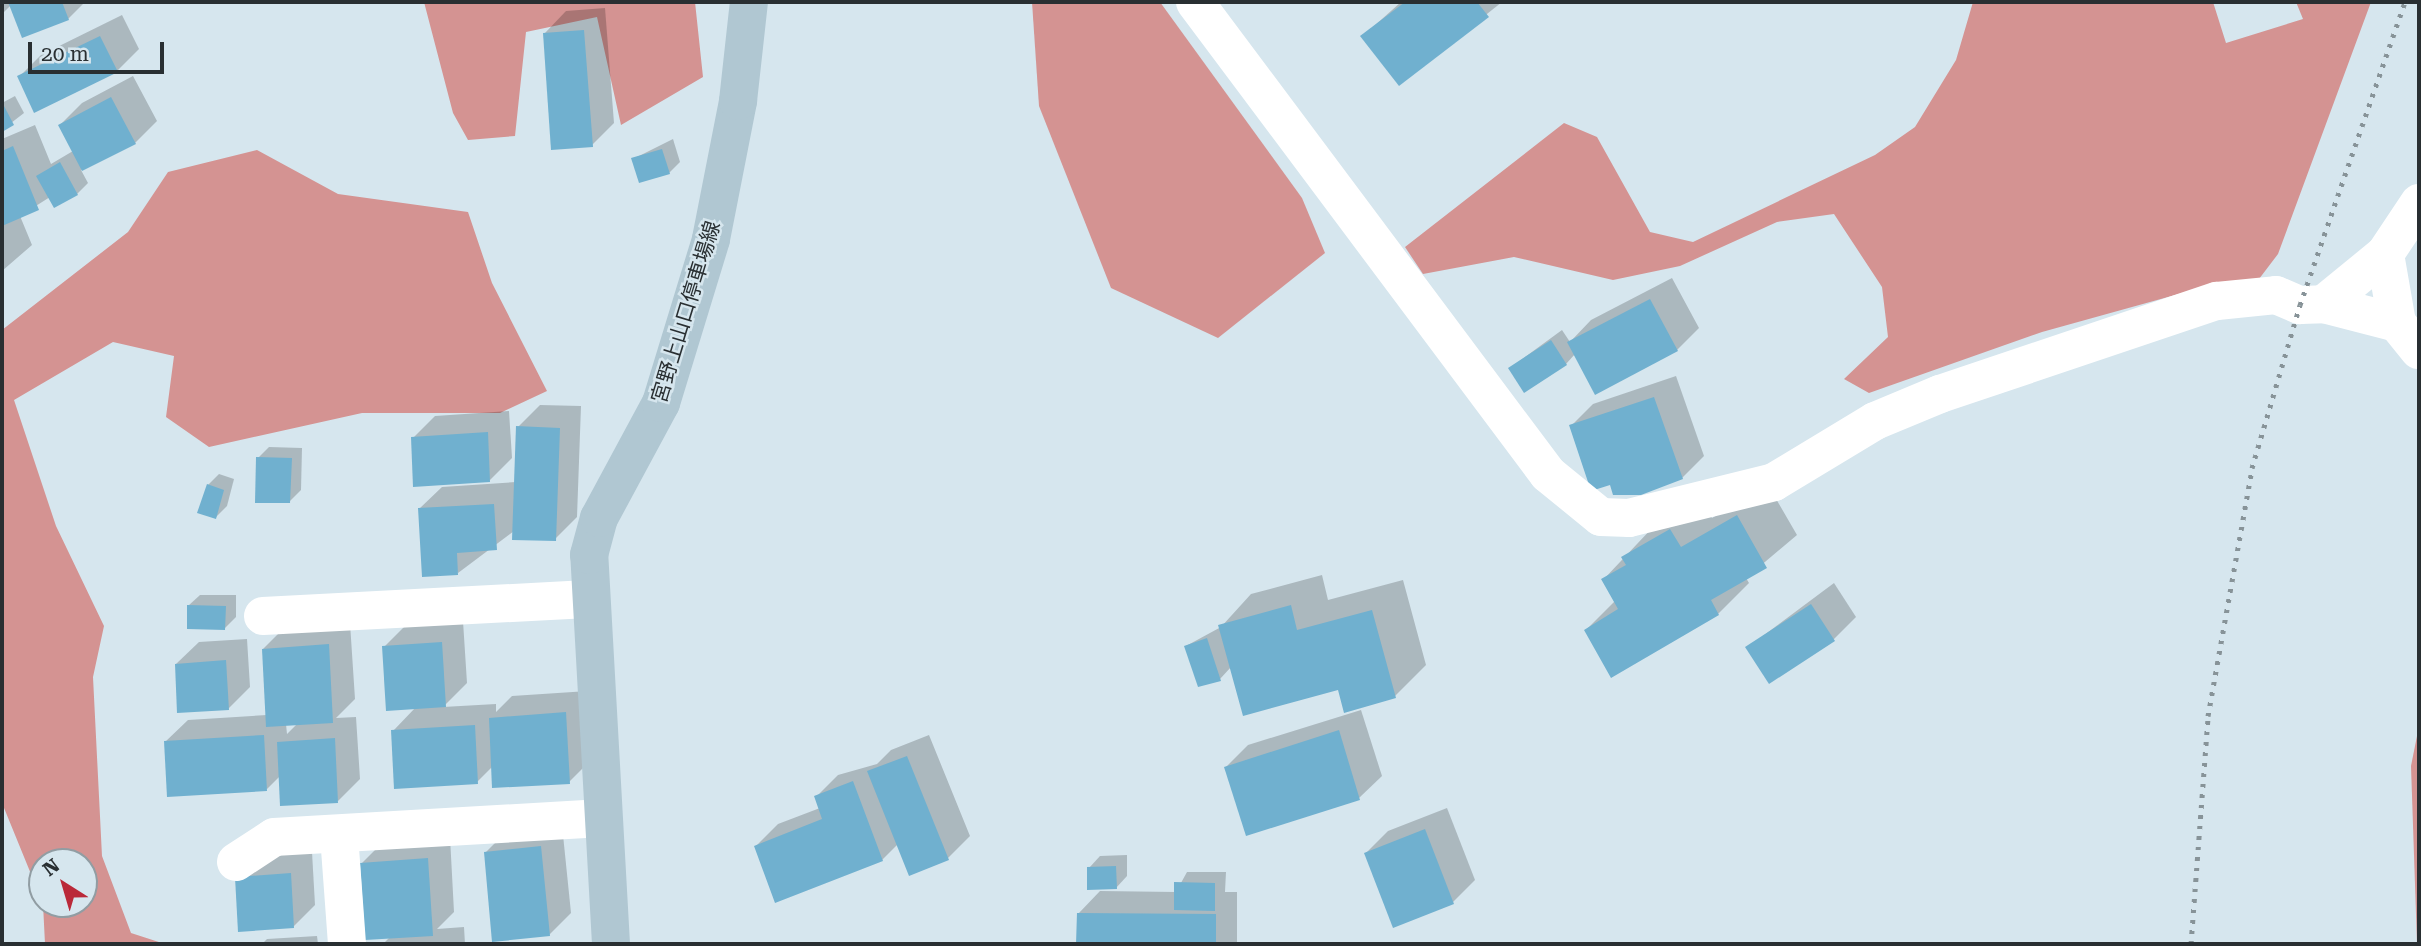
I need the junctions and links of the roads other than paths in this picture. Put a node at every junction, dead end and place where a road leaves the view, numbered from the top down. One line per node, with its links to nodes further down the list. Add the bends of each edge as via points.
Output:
1 (749, 2): 7 (main road, 宮野上山口停車場線, via 738,101 711,239 661,403 599,518)
2 (1195, 2): 5 (street, via 1548,474 1601,517 1629,518 1774,482 1875,421 1940,394 2217,300 2276,295 2300,305)
3 (2419, 202): 4 (street)
4 (2385, 254): 5 (street); 6 (street, via 2386,291)
5 (2324, 304): 6 (street)
6 (2408, 336)
7 (588, 599): 8 (street); 9 (main road, 宮野上山口停車場線)
8 (262, 616)
9 (601, 818): 10 (street); 13 (main road, 宮野上山口停車場線)
10 (339, 835): 11 (street, via 274,837); 12 (street)
11 (236, 862)
12 (347, 944)
13 (611, 944)

